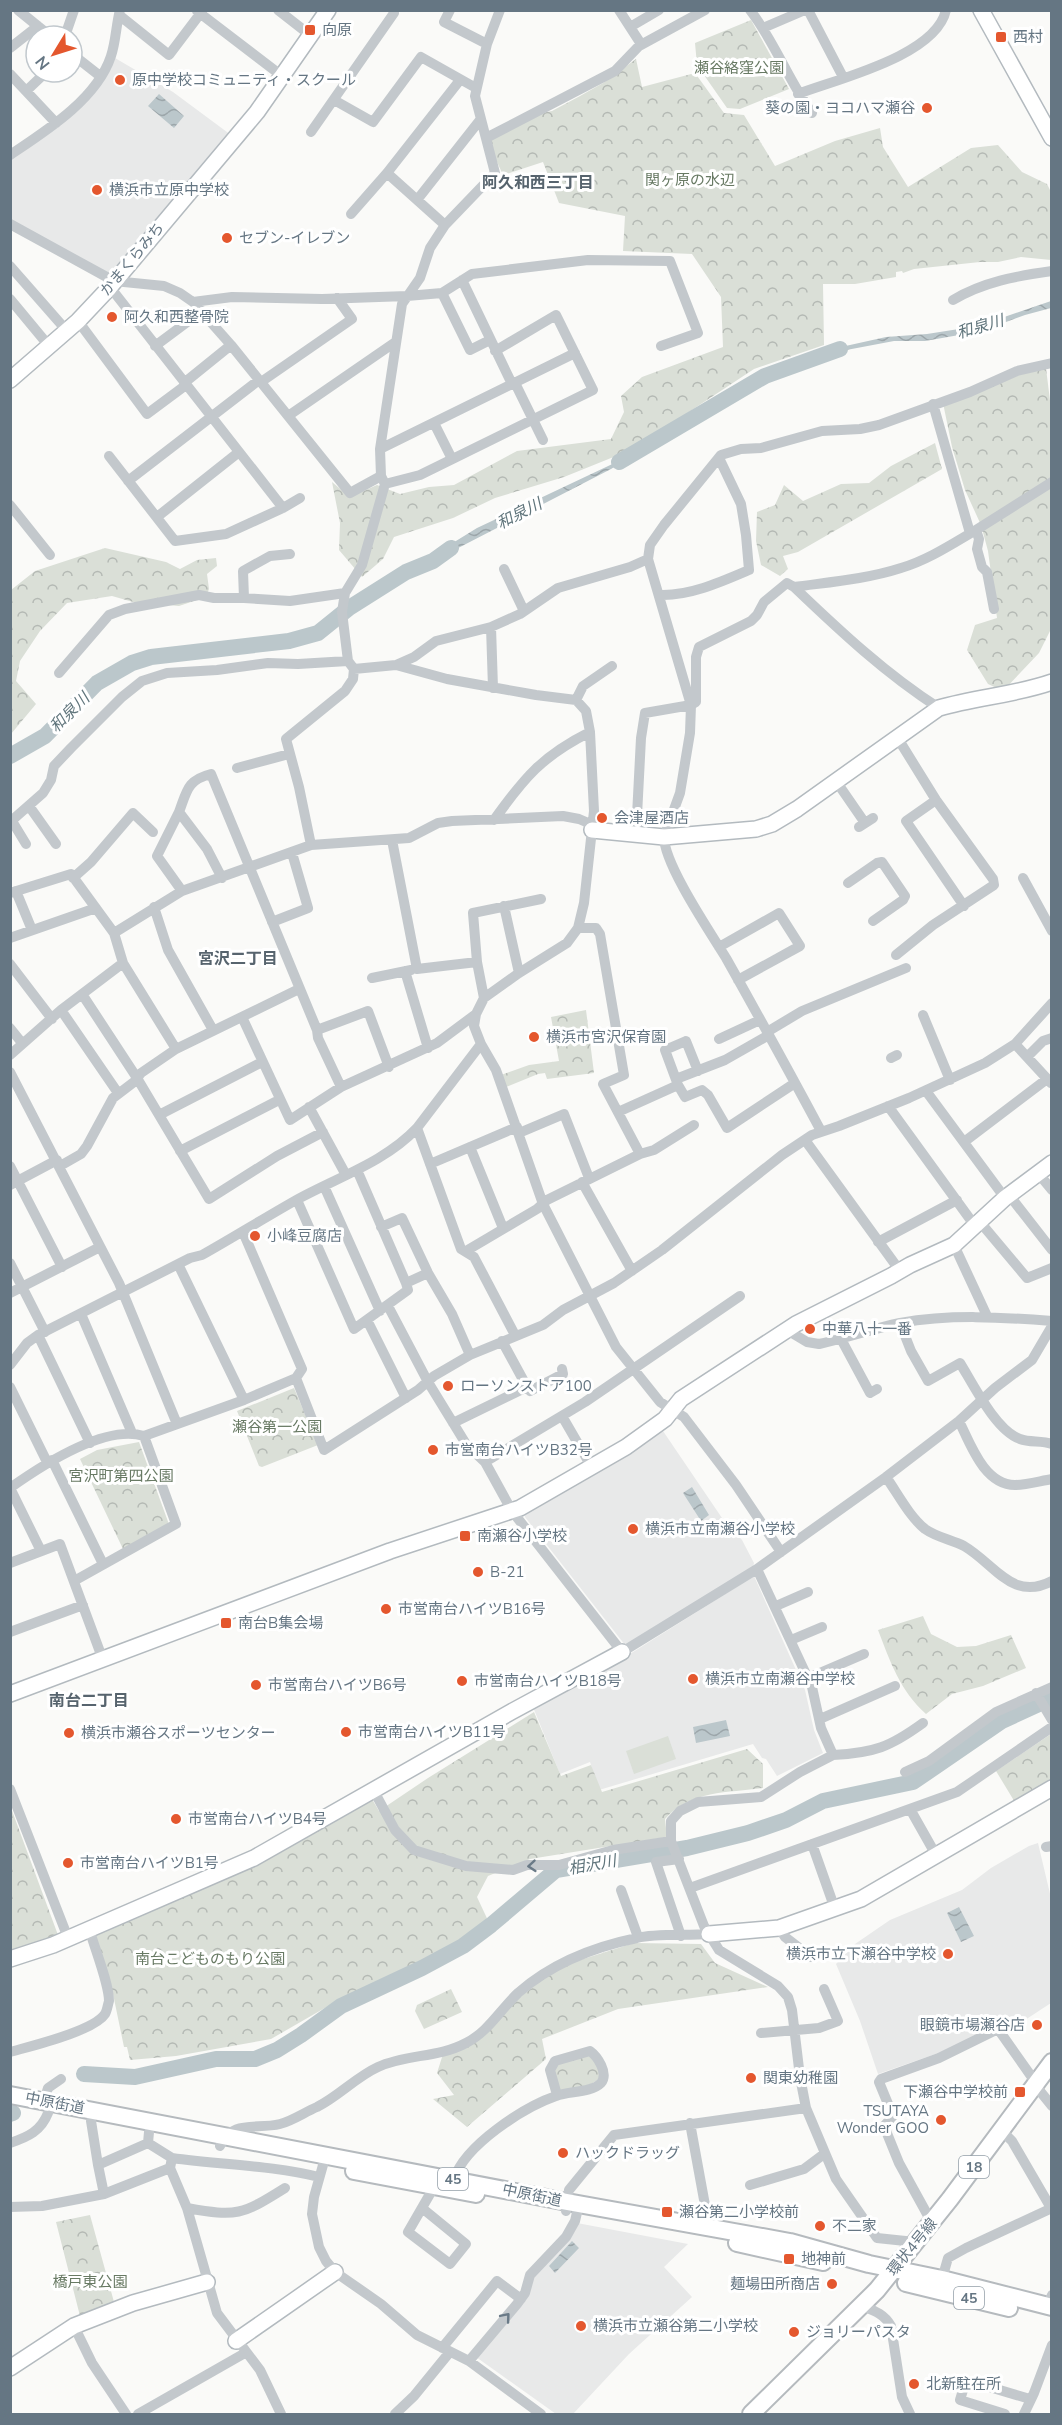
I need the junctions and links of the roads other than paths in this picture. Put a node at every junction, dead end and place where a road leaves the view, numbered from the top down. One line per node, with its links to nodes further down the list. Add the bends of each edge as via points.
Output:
1 (18, 10): 17 (street)
2 (278, 10): 20 (street)
3 (328, 10): 20 (street, かまくらみち)
4 (450, 10): 22 (street, via 444,22)
5 (500, 10): 22 (street)
6 (619, 10): 18 (street)
7 (659, 10): 18 (street)
8 (705, 10): 16 (street)
9 (750, 10): 19 (street)
10 (807, 10): 19 (street); 29 (street)
11 (946, 10): 29 (street, via 939,27 919,45 883,65)
12 (981, 10): 41 (street)
13 (201, 12): 14 (street, via 169,56); 28 (street)
14 (120, 13): 27 (street, via 110,58)
15 (394, 13): 35 (street)
16 (689, 14): 23 (street)
17 (31, 15)
18 (630, 27): 23 (street)
19 (763, 28): 34 (street)
20 (310, 35): 28 (street, かまくらみち)
21 (24, 38): 24 (street)
22 (487, 44): 32 (street)
23 (641, 44): 40 (street, via 615,71)
24 (10, 48)
25 (84, 63): 27 (street)
26 (10, 74): 33 (street)
27 (100, 76): 38 (street)
28 (282, 76): 51 (street, かまくらみち, via 234,141)
29 (843, 77): 34 (street)
30 (460, 80): 32 (street); 35 (street, via 421,57 373,122); 43 (street)
31 (33, 84): 33 (street)
32 (476, 87): 37 (street)
33 (26, 91): 38 (street)
34 (798, 94): 36 (street)
35 (334, 100): 39 (street)
36 (812, 113)
37 (480, 120): 40 (street); 44 (street)
38 (57, 123): 42 (street)
39 (311, 132)
40 (486, 138): 47 (street, via 495,174)
41 (1052, 138)
42 (10, 155)
43 (387, 173): 44 (street); 45 (street)
44 (417, 200): 47 (street)
45 (351, 214)
46 (10, 224): 51 (street)
47 (445, 225): 53 (street)
48 (10, 266): 59 (street)
49 (1052, 271): 56 (street, via 1006,278 974,288)
50 (462, 280): 52 (street); 60 (street); 65 (street, via 472,274 588,260 670,261 698,333)
51 (112, 284): 57 (street, via 164,286); 59 (street, かまくらみち); 64 (street)
52 (442, 293): 53 (street); 60 (street, via 470,350)
53 (407, 296): 54 (street); 61 (street)
54 (337, 298): 57 (street, via 232,297); 70 (street, via 352,319)
55 (10, 299): 63 (street)
56 (953, 300)
57 (193, 302): 58 (street)
58 (202, 311): 62 (street); 64 (street)
59 (72, 326): 63 (street, かまくらみち); 72 (street, via 147,414)
60 (490, 340): 66 (street)
61 (394, 343): 74 (street); 79 (street)
62 (231, 345): 70 (street); 72 (street)
63 (49, 346): 69 (street, かまくらみち)
64 (155, 346): 72 (street)
65 (661, 346)
66 (495, 351): 67 (street, via 556,315); 71 (street)
67 (575, 353): 71 (street); 76 (street, via 594,390)
68 (1052, 363): 73 (street, via 1017,371)
69 (13, 373)
70 (260, 381): 74 (street); 75 (street)
71 (513, 383): 76 (street); 77 (street)
72 (185, 384): 75 (street)
73 (933, 405): 82 (street, via 879,425 822,431 741,449); 91 (street)
74 (288, 416): 84 (street, via 350,493)
75 (211, 418): 80 (street); 85 (street)
76 (533, 420): 78 (street); 83 (street)
77 (434, 423): 79 (street); 83 (street)
78 (543, 440)
79 (380, 449): 84 (street)
80 (239, 452): 89 (street); 90 (street)
81 (110, 456): 85 (street)
82 (719, 458): 94 (street, via 664,525 650,545); 98 (street, via 741,504 749,570 710,585)
83 (452, 459): 84 (street, via 420,475)
84 (383, 480): 97 (street, via 362,565)
85 (129, 481): 90 (street)
86 (1052, 482): 91 (street)
87 (300, 498): 89 (street)
88 (10, 505): 93 (street)
89 (283, 508): 90 (street, via 226,534 175,541)
90 (157, 517)
91 (973, 532): 96 (street, via 902,568); 100 (street, via 979,539 976,549 987,572)
92 (290, 554): 99 (street, via 270,556 243,571)
93 (50, 555)
94 (648, 559): 98 (street); 101 (street, via 558,588)
95 (504, 569): 101 (street)
96 (794, 587): 110 (street, via 787,583 764,602 751,621 699,647 698,698); 111 (street, via 874,662)
97 (345, 593): 99 (street, via 291,601); 103 (street, via 342,612)
98 (660, 595): 110 (street)
99 (244, 598): 106 (street, via 199,595 109,615)
100 (994, 609)
101 (524, 611): 102 (street)
102 (491, 627): 104 (street, via 436,641); 108 (street)
103 (351, 665): 104 (street); 114 (street, via 353,679 345,691 286,739); 118 (street, via 268,663 167,674 142,681 54,766 43,793)
104 (396, 665): 108 (street)
105 (612, 666): 109 (street, via 583,686)
106 (59, 673)
107 (1052, 682): 111 (street)
108 (493, 688): 109 (street)
109 (576, 700): 112 (street, via 586,711)
110 (691, 705): 125 (street, via 645,713); 126 (street, via 680,793)
111 (939, 708): 113 (street)
112 (590, 732): 120 (street, via 538,765); 123 (street)
113 (897, 737): 116 (street); 117 (street)
114 (288, 754): 115 (street); 130 (street)
115 (237, 768)
116 (836, 781): 122 (street); 126 (street, via 772,824 756,829)
117 (936, 800): 141 (street, via 906,821); 141 (street, via 993,879 994,885)
118 (29, 806): 121 (street); 129 (street)
119 (179, 812): 132 (street, via 191,783 211,774); 134 (street, via 207,849); 137 (street, via 157,856)
120 (494, 820): 123 (street, via 563,816 579,819); 127 (street, via 438,823 409,838)
121 (11, 822): 128 (street)
122 (866, 822)
123 (592, 828): 125 (street); 146 (street)
124 (153, 832): 133 (street, via 133,813)
125 (636, 835): 126 (street)
126 (664, 837): 151 (street, via 680,881)
127 (392, 840): 130 (street); 157 (street)
128 (26, 844)
129 (56, 844)
130 (311, 845): 131 (street)
131 (292, 853): 132 (street); 145 (street, via 308,909)
132 (251, 868): 134 (street); 145 (street)
133 (73, 878): 138 (street, via 70,874); 143 (street)
134 (222, 878): 137 (street)
135 (1023, 878): 148 (street)
136 (848, 883): 144 (street, via 882,862 895,879 905,896 903,900)
137 (182, 891): 142 (street)
138 (13, 892): 147 (street)
139 (542, 899): 140 (street)
140 (504, 906): 153 (street, via 473,913); 159 (street)
141 (964, 906): 152 (street)
142 (154, 907): 149 (street); 173 (street, via 168,950)
143 (96, 908): 147 (street); 149 (street)
144 (873, 921)
145 (272, 922): 162 (street)
146 (578, 928): 159 (street, via 567,943); 200 (street, via 596,928 600,934 624,1075 603,1084)
147 (32, 930): 150 (street)
148 (1052, 931)
149 (114, 933): 154 (street)
150 (10, 938)
151 (719, 947): 161 (street); 161 (street, via 779,913 800,946)
152 (896, 955)
153 (477, 962): 157 (street); 164 (street)
154 (123, 963): 163 (street); 182 (street)
155 (10, 964): 170 (street)
156 (906, 968): 175 (street, via 802,1011)
157 (417, 969): 158 (street)
158 (405, 971): 160 (street); 181 (street)
159 (519, 973): 164 (street)
160 (372, 978)
161 (738, 980): 171 (street)
162 (299, 989): 169 (street); 174 (street)
163 (82, 994): 166 (street); 189 (street)
164 (484, 998): 167 (street)
165 (1052, 1003): 180 (street)
166 (62, 1010): 170 (street); 196 (street)
167 (476, 1014): 179 (street, via 474,1026); 181 (street)
168 (923, 1015): 190 (street)
169 (242, 1017): 173 (street); 185 (street)
170 (52, 1019): 178 (street)
171 (760, 1020): 175 (street); 177 (street)
172 (10, 1028): 178 (street)
173 (213, 1030): 182 (street)
174 (317, 1030): 186 (street, via 368,1011); 194 (street)
175 (768, 1034): 187 (street); 193 (street)
176 (1052, 1038): 184 (street, via 1043,1041)
177 (719, 1039)
178 (22, 1043): 183 (street)
179 (481, 1044): 203 (street); 204 (street, via 496,1070)
180 (1015, 1044): 184 (street); 190 (street)
181 (428, 1048): 186 (street)
182 (176, 1049): 189 (street)
183 (10, 1055)
184 (1027, 1057): 191 (street)
185 (262, 1062): 197 (street); 201 (street)
186 (390, 1066): 194 (street)
187 (698, 1071): 192 (street); 192 (street, via 686,1041 665,1050)
188 (10, 1072): 212 (street)
189 (137, 1078): 196 (street); 201 (street)
190 (950, 1080): 195 (street)
191 (1049, 1081): 208 (street)
192 (677, 1082): 193 (street, via 685,1097 702,1090 708,1095 727,1128); 200 (street)
193 (795, 1083): 205 (street)
194 (341, 1088): 199 (street)
195 (926, 1090): 198 (street); 208 (street)
196 (118, 1093): 212 (street, via 81,1154)
197 (279, 1100): 199 (street, via 290,1120); 210 (street)
198 (888, 1106): 205 (street); 224 (street)
199 (309, 1107): 206 (street)
200 (618, 1112): 211 (street)
201 (159, 1115): 210 (street)
202 (694, 1125): 211 (street, via 654,1150)
203 (417, 1128): 214 (street); 216 (street, via 389,1152)
204 (518, 1130): 209 (street); 218 (street, via 564,1114); 225 (street)
205 (821, 1131): 207 (street)
206 (323, 1132): 210 (street, via 209,1199); 216 (street)
207 (805, 1140): 230 (street); 239 (street)
208 (964, 1142): 222 (street)
209 (470, 1147): 214 (street); 228 (street)
210 (180, 1151)
211 (640, 1154): 218 (street)
212 (59, 1163): 219 (street); 232 (street)
213 (1052, 1163): 217 (street)
214 (430, 1164): 234 (street, via 461,1249)
215 (10, 1166): 219 (street)
216 (351, 1172): 220 (street); 227 (street)
217 (1038, 1173): 221 (street); 222 (street)
218 (585, 1180): 225 (street); 239 (street)
219 (14, 1183): 237 (street)
220 (324, 1186): 223 (street); 248 (street)
221 (1052, 1190)
222 (1007, 1196): 226 (street); 233 (street)
223 (297, 1200): 229 (street); 251 (street, via 354,1329)
224 (957, 1200): 226 (street); 230 (street)
225 (543, 1204): 228 (street); 247 (street)
226 (978, 1224): 231 (street); 238 (street, via 1027,1278)
227 (381, 1227): 241 (street, via 402,1218); 242 (street)
228 (503, 1228): 234 (street)
229 (243, 1232): 236 (street); 265 (street, via 302,1369)
230 (878, 1242): 240 (street)
231 (954, 1245): 240 (street); 250 (street)
232 (100, 1247): 237 (street); 244 (street)
233 (1052, 1250)
234 (466, 1251): 257 (street, via 474,1257)
235 (10, 1263): 243 (street)
236 (178, 1264): 244 (street); 271 (street)
237 (62, 1267): 243 (street)
238 (1052, 1268)
239 (632, 1271): 247 (street)
240 (900, 1271): 255 (street)
241 (428, 1274): 242 (street); 261 (street)
242 (406, 1283): 248 (street, via 408,1290)
243 (22, 1287): 245 (street); 256 (street)
244 (122, 1292): 249 (street); 277 (street)
245 (10, 1293)
246 (740, 1296): 263 (street)
247 (590, 1297): 257 (street, via 543,1325); 263 (street, via 616,1347)
248 (384, 1309): 251 (street); 266 (street)
249 (81, 1314): 256 (street); 278 (street)
250 (987, 1316): 252 (street); 253 (street)
251 (367, 1320): 270 (street)
252 (1052, 1321)
253 (900, 1323): 258 (street); 272 (street, via 928,1381 960,1363)
254 (1052, 1326): 272 (street, via 1032,1360)
255 (787, 1330): 258 (street, via 819,1344); 273 (street, via 681,1399)
256 (42, 1334): 260 (street); 280 (street)
257 (515, 1335): 259 (street)
258 (841, 1339): 269 (street, via 870,1393)
259 (502, 1341): 261 (street); 268 (street)
260 (16, 1350): 262 (street)
261 (470, 1354): 266 (street)
262 (10, 1365)
263 (634, 1369): 273 (street, via 660,1402); 274 (street)
264 (562, 1370): 268 (street, via 563,1374 530,1391)
265 (296, 1378): 270 (street, via 324,1449); 271 (street)
266 (428, 1382): 270 (street); 276 (street)
267 (10, 1387): 282 (street)
268 (526, 1387): 276 (street)
269 (876, 1389)
270 (406, 1398)
271 (244, 1400): 277 (street)
272 (982, 1400): 275 (street); 281 (street, via 1014,1436)
273 (672, 1410): 284 (street, via 626,1447); 290 (street, via 684,1417)
274 (562, 1416): 283 (street); 284 (street)
275 (959, 1421): 285 (street); 286 (street, via 977,1459 1001,1481 1013,1485)
276 (453, 1423): 283 (street, via 466,1444)
277 (177, 1424): 279 (street)
278 (132, 1432): 279 (street); 280 (street)
279 (144, 1436): 292 (street, via 176,1524)
280 (90, 1443): 282 (street)
281 (1052, 1444)
282 (49, 1461): 287 (street); 292 (street)
283 (485, 1462): 288 (street)
284 (591, 1466): 288 (street)
285 (886, 1477): 290 (street); 295 (street, via 927,1530 964,1546 1019,1587 1031,1589)
286 (1052, 1479)
287 (10, 1488): 289 (street)
288 (512, 1511): 302 (street); 304 (street, via 390,1551)
289 (41, 1551): 291 (street); 294 (street, via 60,1544)
290 (781, 1552): 293 (street)
291 (10, 1563)
292 (103, 1564): 294 (street)
293 (757, 1569): 298 (street); 302 (street)
294 (74, 1581): 297 (street)
295 (1052, 1581)
296 (808, 1593): 298 (street)
297 (83, 1605): 300 (street); 304 (street)
298 (776, 1606): 301 (street)
299 (822, 1627): 301 (street)
300 (10, 1632)
301 (791, 1640): 305 (street)
302 (622, 1652): 318 (street)
303 (864, 1654): 305 (street)
304 (103, 1660): 308 (street)
305 (808, 1678): 310 (street)
306 (895, 1686): 310 (street)
307 (1052, 1687): 309 (street)
308 (10, 1694)
309 (1039, 1700): 311 (street); 315 (street, via 996,1713 929,1761)
310 (820, 1719): 314 (street)
311 (1052, 1720)
312 (923, 1723): 314 (street, via 889,1746 864,1754)
313 (1052, 1727): 319 (street, via 957,1792)
314 (833, 1755): 321 (street, via 762,1797 698,1802 680,1811 671,1821)
315 (904, 1772)
316 (1052, 1788): 322 (street)
317 (10, 1789): 331 (street)
318 (374, 1791): 321 (street, one-way to 318, via 613,1850 559,1865 527,1865 513,1870 466,1866 414,1850 395,1830); 326 (street, via 254,1858)
319 (909, 1809): 320 (street); 322 (street)
320 (812, 1844): 323 (street); 325 (street)
321 (675, 1850): 323 (street); 329 (street, via 656,1862)
322 (936, 1856): 325 (street, via 861,1899)
323 (690, 1888): 328 (street)
324 (621, 1890): 330 (street)
325 (835, 1909): 327 (street)
326 (89, 1928): 331 (street); 337 (street, via 107,1989 106,2013 81,2030)
327 (779, 1928): 328 (street); 332 (street)
328 (709, 1934): 329 (street); 335 (street, via 718,1950 778,1986 788,1997)
329 (681, 1936): 330 (street)
330 (638, 1937): 351 (street, via 553,1967 517,1994 485,2030 464,2044 377,2067 332,2099 283,2123 239,2127)
331 (68, 1938): 333 (street)
332 (811, 1957)
333 (10, 1959)
334 (824, 1989): 335 (street, via 838,2021 819,2028)
335 (793, 2030): 336 (street); 346 (street)
336 (761, 2033)
337 (10, 2052)
338 (1052, 2062): 340 (main road, 環状4号線 / 18)
339 (61, 2079): 345 (street, via 48,2088)
340 (1035, 2084): 344 (street); 349 (main road, 環状4号線 / 18); 367 (street, via 998,2029 939,2058 881,2079 893,2116 884,2126)
341 (10, 2094): 345 (main road, 中原街道 / 45)
342 (557, 2095): 342 (street, via 600,2083 603,2077 599,2058 590,2050 555,2061 550,2070); 357 (street, via 506,2123 458,2168)
343 (10, 2106): 345 (main road, 中原街道 / 45)
344 (1052, 2106)
345 (46, 2107): 347 (main road, 中原街道 / 45); 351 (main road, 中原街道 / 45); 352 (street, via 42,2127)
346 (806, 2108): 348 (street); 353 (street)
347 (91, 2121): 350 (main road, 中原街道 / 45); 355 (street)
348 (690, 2123): 363 (street, via 614,2135 569,2190); 368 (street)
349 (1002, 2131): 366 (street, via 1023,2158); 367 (main road, 環状4号線 / 18)
350 (149, 2137): 351 (main road, 中原街道 / 45); 354 (street); 355 (street)
351 (223, 2140): 356 (main road, 中原街道 / 45); 357 (main road, 中原街道 / 45)
352 (10, 2143)
353 (824, 2154): 358 (street, via 804,2169); 369 (street, via 836,2179 878,2238)
354 (171, 2163): 356 (street); 361 (street); 364 (street)
355 (98, 2165): 361 (street)
356 (321, 2171): 359 (main road, 中原街道 / 45); 370 (street, via 312,2214 314,2233)
357 (454, 2179): 363 (main road, 中原街道 / 45)
358 (750, 2185)
359 (434, 2187): 363 (main road, 中原街道 / 45); 365 (street)
360 (285, 2188): 364 (street, via 238,2213 223,2215)
361 (104, 2194): 362 (street, via 51,2205)
362 (10, 2207)
363 (572, 2207): 368 (main road, 中原街道 / 45); 371 (main road, 中原街道 / 45); 374 (street, via 566,2237 530,2275)
364 (187, 2208): 373 (street)
365 (422, 2208): 365 (street, via 408,2232 450,2264 466,2244)
366 (1051, 2208): 372 (street, via 948,2258)
367 (932, 2223): 369 (main road, 環状4号線 / 18)
368 (709, 2227): 371 (main road, 中原街道 / 45, via 790,2242)
369 (915, 2242): 371 (main road, 環状4号線 / 18)
370 (335, 2272): 379 (street); 380 (street, via 417,2335)
371 (890, 2274): 372 (main road, 中原街道 / 45); 375 (main road, 環状4号線 / 18); 376 (main road, 中原街道 / 45)
372 (942, 2279): 376 (main road, 中原街道 / 45)
373 (207, 2282): 377 (street, via 133,2303); 379 (street, via 217,2313)
374 (521, 2299): 380 (street, via 497,2281); 381 (street, one-way to 374)
375 (862, 2306): 389 (main road, 環状4号線 / 18); 390 (street, via 879,2312 891,2326 902,2397)
376 (1050, 2306)
377 (74, 2326): 382 (street); 384 (street, via 92,2363)
378 (1052, 2345): 383 (street)
379 (241, 2347): 385 (street); 386 (street, via 260,2370)
380 (445, 2350): 381 (street); 387 (street, via 414,2396)
381 (469, 2361): 388 (street)
382 (10, 2368)
383 (1030, 2399): 391 (street, via 966,2380 960,2400); 392 (street)
384 (126, 2415)
385 (138, 2415)
386 (281, 2415)
387 (395, 2415)
388 (541, 2415)
389 (751, 2415)
390 (909, 2415)
391 (1005, 2415)
392 (1024, 2415)

